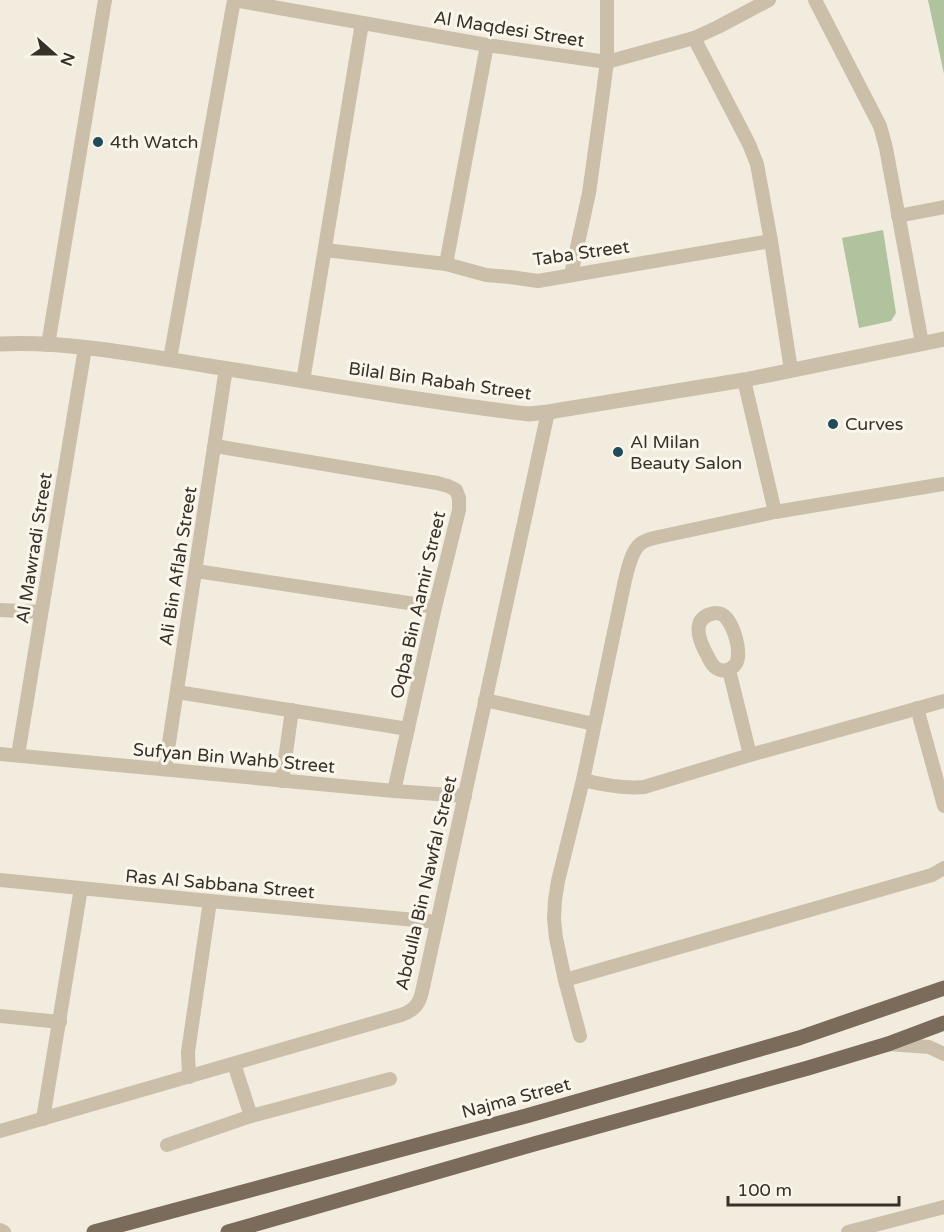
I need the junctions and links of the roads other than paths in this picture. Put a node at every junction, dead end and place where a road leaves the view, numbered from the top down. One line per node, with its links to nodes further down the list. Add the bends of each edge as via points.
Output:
1 (105, 0): 19 (street)
2 (234, 0): 6 (street, Al Maqdesi Street); 21 (street)
3 (606, 0): 9 (street)
4 (769, 0): 7 (street, Al Maqdesi Street)
5 (815, 0): 11 (street, via 880,126)
6 (362, 23): 8 (street, Al Maqdesi Street); 13 (street)
7 (694, 38): 9 (street, Al Maqdesi Street); 12 (street, via 757,164)
8 (487, 45): 9 (street, Al Maqdesi Street); 14 (street)
9 (607, 62): 15 (street, via 589,193)
10 (944, 207): 11 (street)
11 (898, 216): 17 (street)
12 (771, 241): 15 (street, Taba Street); 23 (street)
13 (325, 250): 14 (street, Taba Street); 25 (street)
14 (446, 264): 15 (street, Taba Street, via 486,275 538,281)
15 (570, 275)
16 (944, 339): 17 (street, Bilal Bin Rabah Street)
17 (922, 343): 23 (street, Bilal Bin Rabah Street)
18 (0, 344): 19 (street, Bilal Bin Rabah Street)
19 (48, 345): 20 (street, Bilal Bin Rabah Street)
20 (85, 348): 21 (street, Bilal Bin Rabah Street); 33 (street, Al Mawradi Street)
21 (170, 359): 22 (street, Bilal Bin Rabah Street)
22 (226, 368): 25 (street, Bilal Bin Rabah Street); 27 (street, Ali Bin Aflah Street)
23 (791, 370): 24 (street, Bilal Bin Rabah Street)
24 (744, 380): 26 (street, Bilal Bin Rabah Street); 29 (street)
25 (303, 381): 26 (street, Bilal Bin Rabah Street, via 512,412)
26 (548, 412): 36 (street, Abdulla Bin Nawfal Street)
27 (215, 446): 30 (street, Ali Bin Aflah Street); 31 (street, Oqba Bin Aamir Street, via 437,483 456,490 459,510)
28 (943, 488): 29 (street)
29 (775, 512): 40 (street, via 650,539 639,545 625,580)
30 (196, 571): 31 (street); 35 (street, Ali Bin Aflah Street)
31 (435, 607): 41 (street, Oqba Bin Aamir Street)
32 (0, 610): 33 (street)
33 (41, 612): 43 (street, Al Mawradi Street)
34 (729, 669): 44 (street)
35 (177, 692): 39 (street); 45 (street, Ali Bin Aflah Street)
36 (485, 700): 40 (street); 49 (street, Abdulla Bin Nawfal Street)
37 (944, 700): 38 (street)
38 (917, 708): 44 (street); 50 (street)
39 (292, 710): 41 (street); 47 (street)
40 (594, 724): 46 (street)
41 (408, 729): 48 (street, Oqba Bin Aamir Street)
42 (0, 754): 43 (street, Sufyan Bin Wahb Street)
43 (18, 755): 45 (street, Sufyan Bin Wahb Street)
44 (750, 755): 46 (street, via 631,789)
45 (165, 769): 47 (street, Sufyan Bin Wahb Street)
46 (583, 780): 56 (street, via 555,900 556,938)
47 (282, 781): 48 (street, Sufyan Bin Wahb Street)
48 (394, 791): 49 (street, Sufyan Bin Wahb Street)
49 (465, 796): 55 (street, Abdulla Bin Nawfal Street)
50 (944, 806)
51 (944, 868): 56 (street, via 932,875)
52 (0, 880): 53 (street, Ras Al Sabbana Street)
53 (81, 888): 54 (street, Ras Al Sabbana Street); 59 (street)
54 (210, 901): 55 (street, Ras Al Sabbana Street); 65 (street, via 188,1052)
55 (437, 922): 64 (street, Abdulla Bin Nawfal Street, via 420,1000 408,1012)
56 (565, 980): 61 (street)
57 (944, 988): 72 (main road, Najma Street, via 799,1038)
58 (0, 1016): 59 (street)
59 (60, 1022): 68 (street)
60 (944, 1023): 62 (main road)
61 (580, 1036)
62 (888, 1044): 63 (street, via 929,1047); 76 (main road)
63 (944, 1054)
64 (234, 1064): 65 (street, Abdulla Bin Nawfal Street); 67 (street)
65 (189, 1077): 68 (street, Abdulla Bin Nawfal Street)
66 (390, 1079): 67 (street)
67 (251, 1116): 70 (street)
68 (43, 1119): 69 (street, Abdulla Bin Nawfal Street)
69 (0, 1131)
70 (167, 1145)
71 (944, 1207): 77 (street)
72 (123, 1227): 75 (main road, Najma Street)
73 (0, 1230): 74 (street)
74 (4, 1232)
75 (94, 1232)
76 (228, 1232)
77 (848, 1232)

